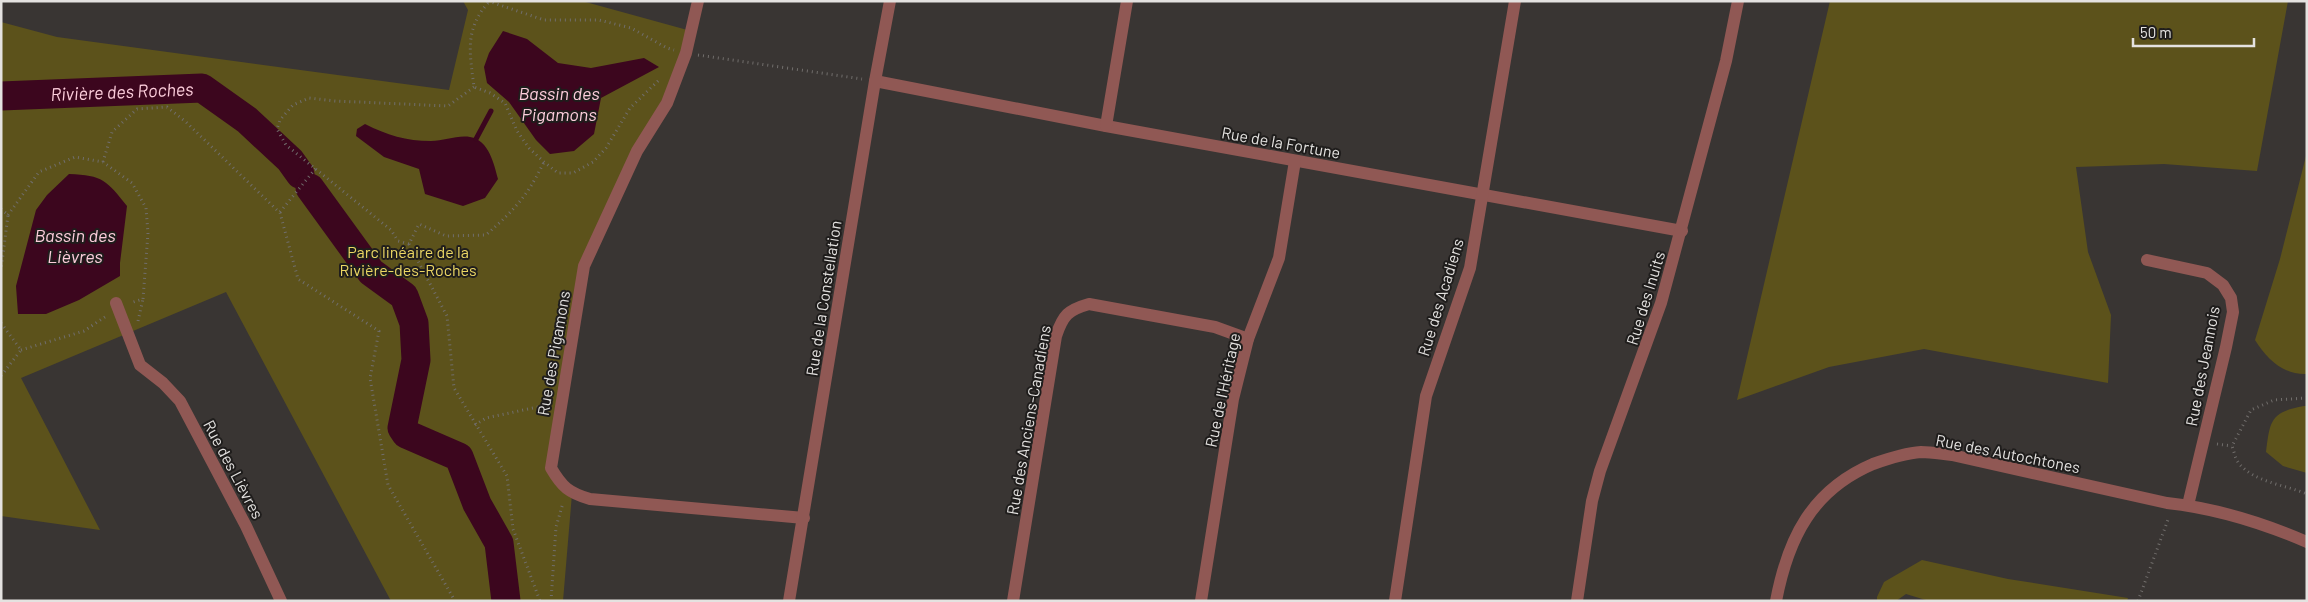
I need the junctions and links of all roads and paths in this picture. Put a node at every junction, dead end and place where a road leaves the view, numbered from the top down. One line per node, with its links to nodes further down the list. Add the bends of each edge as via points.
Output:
1 (698, 1): 7 (street, Rue des Pigamons)
2 (890, 1): 9 (street, Rue de la Constellation)
3 (1127, 1): 11 (street)
4 (1515, 1): 16 (street, Rue des Acadiens)
5 (1738, 1): 20 (street, Rue des Inuits, via 1726,61)
6 (488, 2): 7 (path, via 544,20 599,20 631,28 667,48); 10 (path, via 477,16 469,48)
7 (686, 53): 8 (street, Rue des Pigamons); 9 (path)
8 (677, 76): 14 (path, via 665,76 630,108 606,148 593,162 573,173 558,172); 30 (street, Rue des Pigamons, via 667,103 637,151 584,266)
9 (874, 81): 11 (street, Rue de la Fortune); 35 (street, Rue de la Constellation)
10 (474, 87): 14 (path, via 505,103 517,131); 15 (path, via 448,106 308,98 294,105 280,120 277,129 286,145)
11 (1106, 126): 12 (street, Rue de la Fortune)
12 (1294, 161): 16 (street, Rue de la Fortune); 26 (street, Rue de l'Héritage, via 1279,258)
13 (103, 162): 18 (path, via 112,132 137,109 167,108 186,122); 19 (path, via 75,157 39,172); 24 (path, via 132,183 146,208 148,233 143,299)
14 (544, 162): 21 (path, via 532,188 513,211 486,235 446,236 420,224)
15 (316, 168): 18 (path); 21 (path, via 391,230 398,241)
16 (1484, 196): 20 (street, Rue de la Fortune); 44 (street, Rue des Acadiens, via 1470,268 1426,396)
17 (1, 209): 19 (path)
18 (280, 213): 38 (path, via 298,279 379,331 370,378 388,485)
19 (8, 214): 23 (path)
20 (1682, 231): 45 (street, Rue des Inuits, via 1646,351 1600,471)
21 (409, 244): 31 (path, via 447,316 454,388)
22 (2147, 260): 34 (street, Rue des Jeannois, via 2206,273 2223,285 2231,298 2233,312 2226,347)
23 (1, 270)
24 (117, 306): 27 (path, via 84,330); 37 (street, Rue des Lièvres, via 140,365 180,401 246,526)
25 (1, 324): 27 (path)
26 (1248, 339): 42 (street, Rue des Anciens-Canadiens, via 1215,327 1089,304 1073,309 1062,320 1056,336); 43 (street, Rue de l'Héritage, via 1233,399)
27 (19, 348): 28 (path)
28 (1, 376)
29 (2307, 398): 33 (path, via 2274,400 2251,410 2232,446 2238,461 2248,471)
30 (560, 403): 31 (path, via 486,418); 32 (street, Rue des Pigamons, via 551,468)
31 (475, 425): 39 (path, via 507,476 513,529)
32 (567, 489): 35 (street, via 572,494 590,498); 40 (path, via 556,527)
33 (2307, 494)
34 (2188, 505): 36 (street, Rue des Autochtones, via 2278,529); 46 (street, Rue des Autochtones, via 1952,455 1920,452 1884,460 1855,472 1828,490 1803,522 1781,578); 47 (path, via 2170,515)
35 (804, 518): 41 (street, Rue de la Constellation)
36 (2307, 542)
37 (281, 601)
38 (456, 601)
39 (540, 601)
40 (551, 601)
41 (789, 601)
42 (1013, 601)
43 (1201, 601)
44 (1395, 601)
45 (1577, 601)
46 (1776, 601)
47 (2138, 601)

